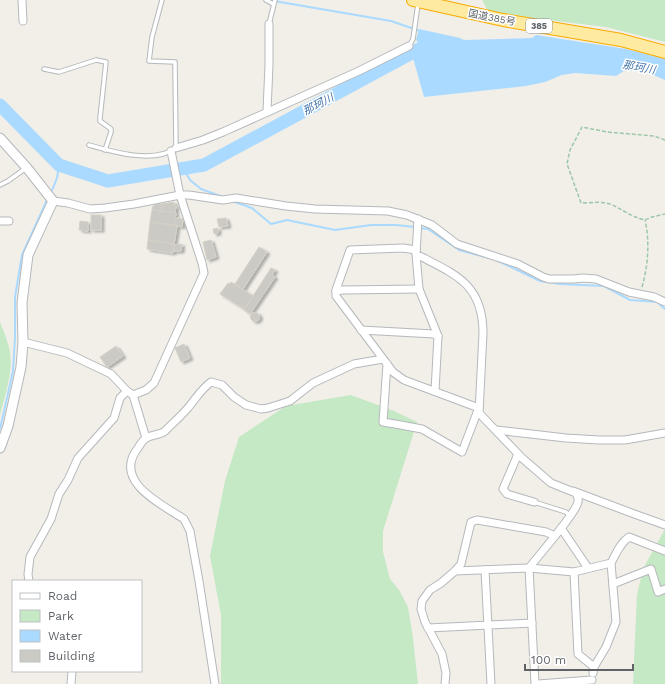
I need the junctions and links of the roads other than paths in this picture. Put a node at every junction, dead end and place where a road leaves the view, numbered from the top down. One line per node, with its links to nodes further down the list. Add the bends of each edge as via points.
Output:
1 (22, 0): 8 (street)
2 (162, 0): 17 (lane, via 152,37 149,61 175,62)
3 (266, 0): 6 (lane)
4 (275, 0): 6 (lane)
5 (416, 1): 7 (highway, 国道385号 / 385); 10 (lane)
6 (273, 4): 9 (lane)
7 (449, 4): 11 (highway, 国道385号 / 385, via 503,20 621,40)
8 (23, 21)
9 (269, 24): 13 (street)
10 (409, 46): 13 (street)
11 (665, 52)
12 (44, 69): 16 (lane, via 59,72 96,60 106,62 100,121 111,129 111,132)
13 (267, 111): 17 (street, via 223,132)
14 (0, 138): 18 (street)
15 (89, 145): 16 (lane)
16 (105, 150): 17 (lane, via 140,156)
17 (173, 151): 20 (street)
18 (27, 168): 19 (lane); 21 (street)
19 (0, 185)
20 (180, 194): 21 (street, via 105,208); 22 (street, via 223,200 236,198 315,209 388,211); 35 (street, via 204,273 154,383 146,390)
21 (53, 202): 31 (street, via 28,255 22,303)
22 (418, 219): 25 (street); 28 (street, via 437,228 457,244 518,264 543,277 596,279)
23 (0, 221): 24 (street)
24 (9, 221)
25 (416, 252): 26 (street); 27 (street, via 404,248 350,250); 36 (street, via 458,276 470,289 479,308 483,320)
26 (418, 289): 27 (street); 30 (street)
27 (336, 291): 29 (street, via 338,300)
28 (665, 302)
29 (361, 330): 30 (street); 32 (street)
30 (438, 336): 34 (street)
31 (23, 342): 33 (street, via 68,353 87,361 111,374); 40 (street, via 21,367 8,426)
32 (385, 362): 34 (street, via 404,380); 36 (street, via 383,422 422,429 462,452); 39 (street, via 354,364 313,383 290,401 261,409 246,405 222,385 211,382 163,432)
33 (127, 390): 35 (street); 55 (street, via 120,398 114,418 78,458 59,494 51,519 30,557)
34 (435, 392): 36 (street)
35 (133, 395): 39 (street)
36 (479, 409): 37 (street, via 482,416)
37 (496, 430): 38 (street, via 599,440 625,440); 41 (street)
38 (665, 433)
39 (146, 438): 64 (street, via 131,456 131,472 138,486 184,519 190,531)
40 (0, 448)
41 (518, 454): 42 (street, via 551,483); 43 (street, via 503,489 507,494)
42 (573, 491): 44 (street, via 578,501); 45 (street)
43 (534, 502): 44 (lane, via 566,512)
44 (570, 516): 46 (street)
45 (665, 524)
46 (561, 528): 47 (street); 51 (street)
47 (555, 536): 50 (street); 53 (street, via 546,532 473,521 461,564)
48 (665, 551): 49 (street, via 629,537 625,539)
49 (611, 563): 51 (street); 56 (street)
50 (529, 568): 52 (street); 54 (street); 58 (street)
51 (588, 568): 54 (street)
52 (485, 570): 53 (street); 59 (street)
53 (455, 571): 60 (street, via 430,590 422,601 422,616)
54 (574, 572): 62 (street, via 578,654)
55 (29, 580)
56 (613, 584): 57 (street, via 650,569 658,592); 62 (street, via 616,622)
57 (665, 589)
58 (532, 622): 59 (street); 67 (street)
59 (488, 625): 60 (street); 66 (street)
60 (428, 628): 65 (street, via 442,654 446,673)
61 (72, 672): 63 (street)
62 (593, 676): 67 (street)
63 (71, 684)
64 (215, 684)
65 (445, 684)
66 (491, 684)
67 (537, 684)

